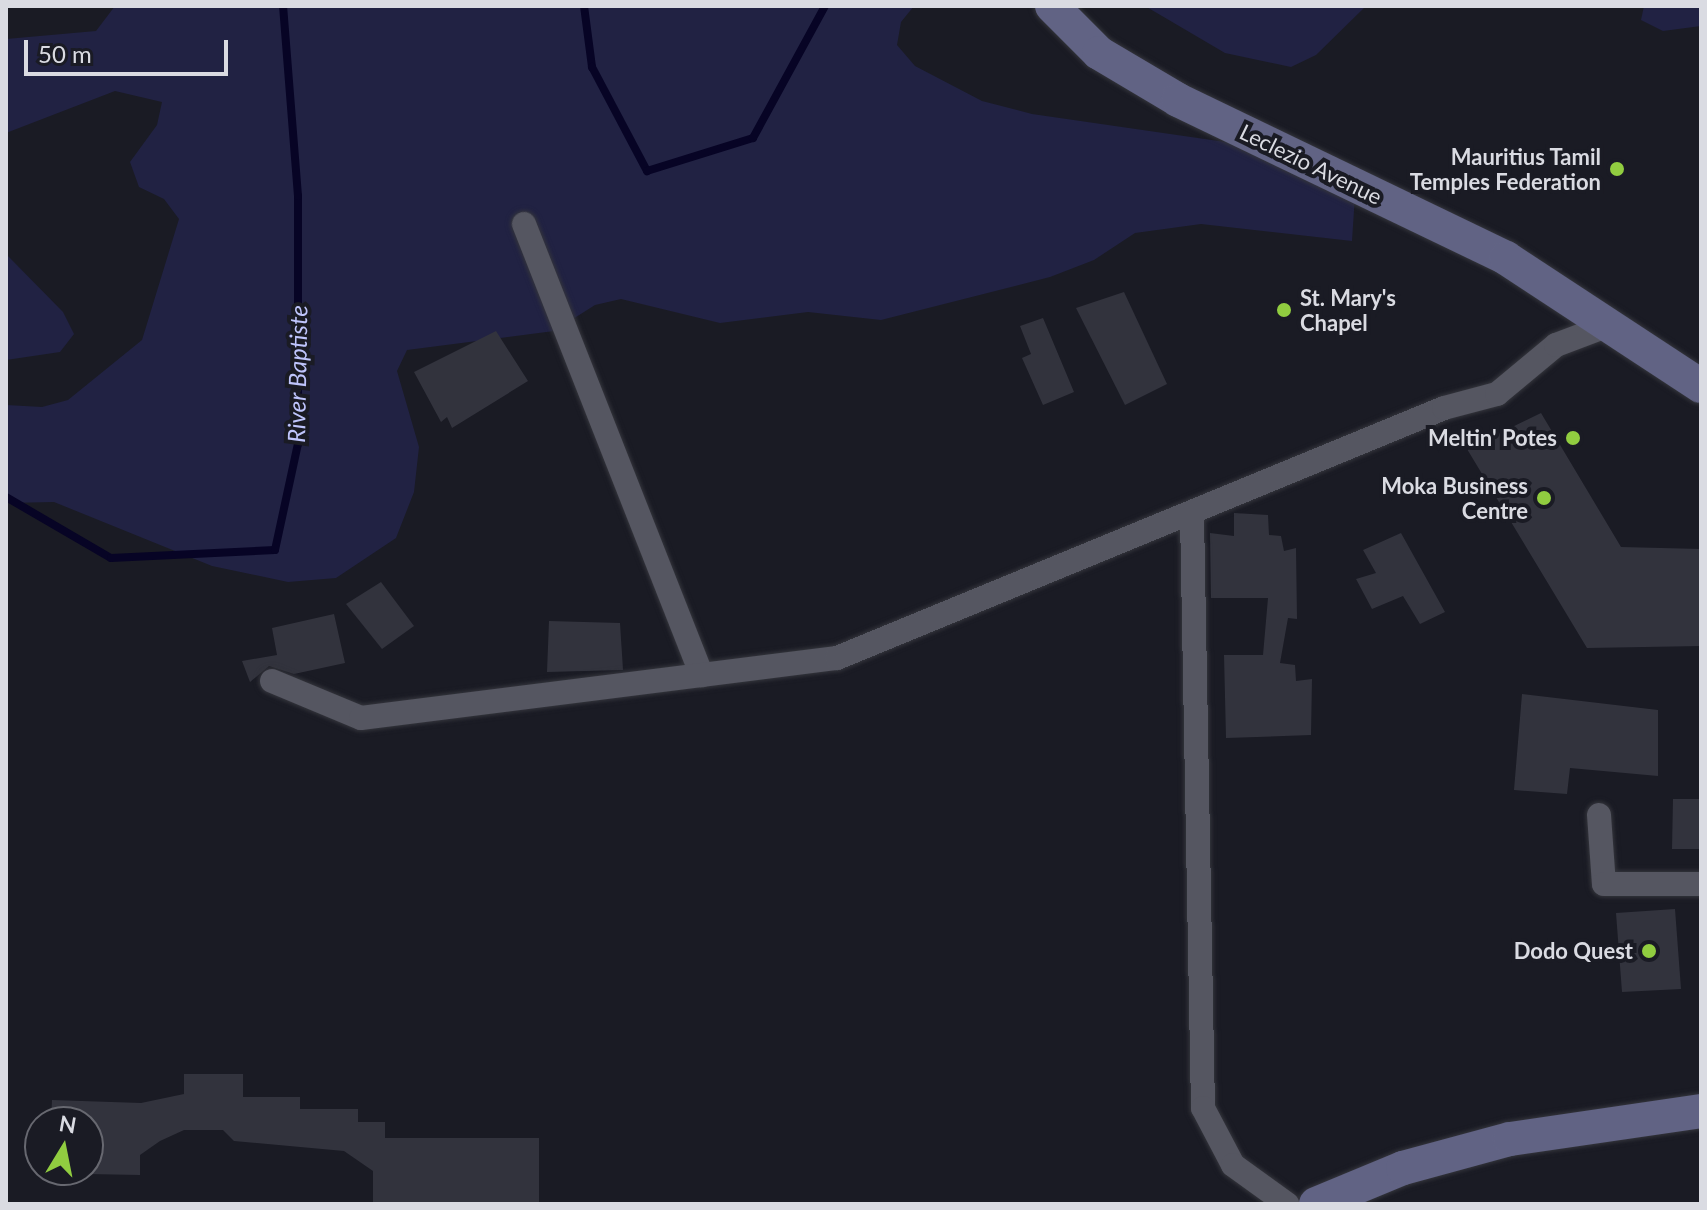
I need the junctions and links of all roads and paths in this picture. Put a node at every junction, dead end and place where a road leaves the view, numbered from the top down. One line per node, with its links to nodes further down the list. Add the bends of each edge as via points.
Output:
1 (1052, 6): 3 (main road, Leclezio Avenue, via 1099,53 1178,100 1506,258)
2 (524, 224): 6 (street)
3 (1606, 326): 4 (main road, Leclezio Avenue); 5 (street, via 1556,345 1497,394 1444,408)
4 (1701, 386)
5 (1192, 515): 6 (street, via 837,658); 11 (street, via 1203,1108 1233,1165)
6 (702, 675): 7 (street, via 361,718)
7 (272, 681)
8 (1599, 815): 9 (street, via 1604,884)
9 (1701, 884)
10 (1701, 1111): 12 (main road, via 1510,1139 1403,1168)
11 (1287, 1204)
12 (1316, 1204)

